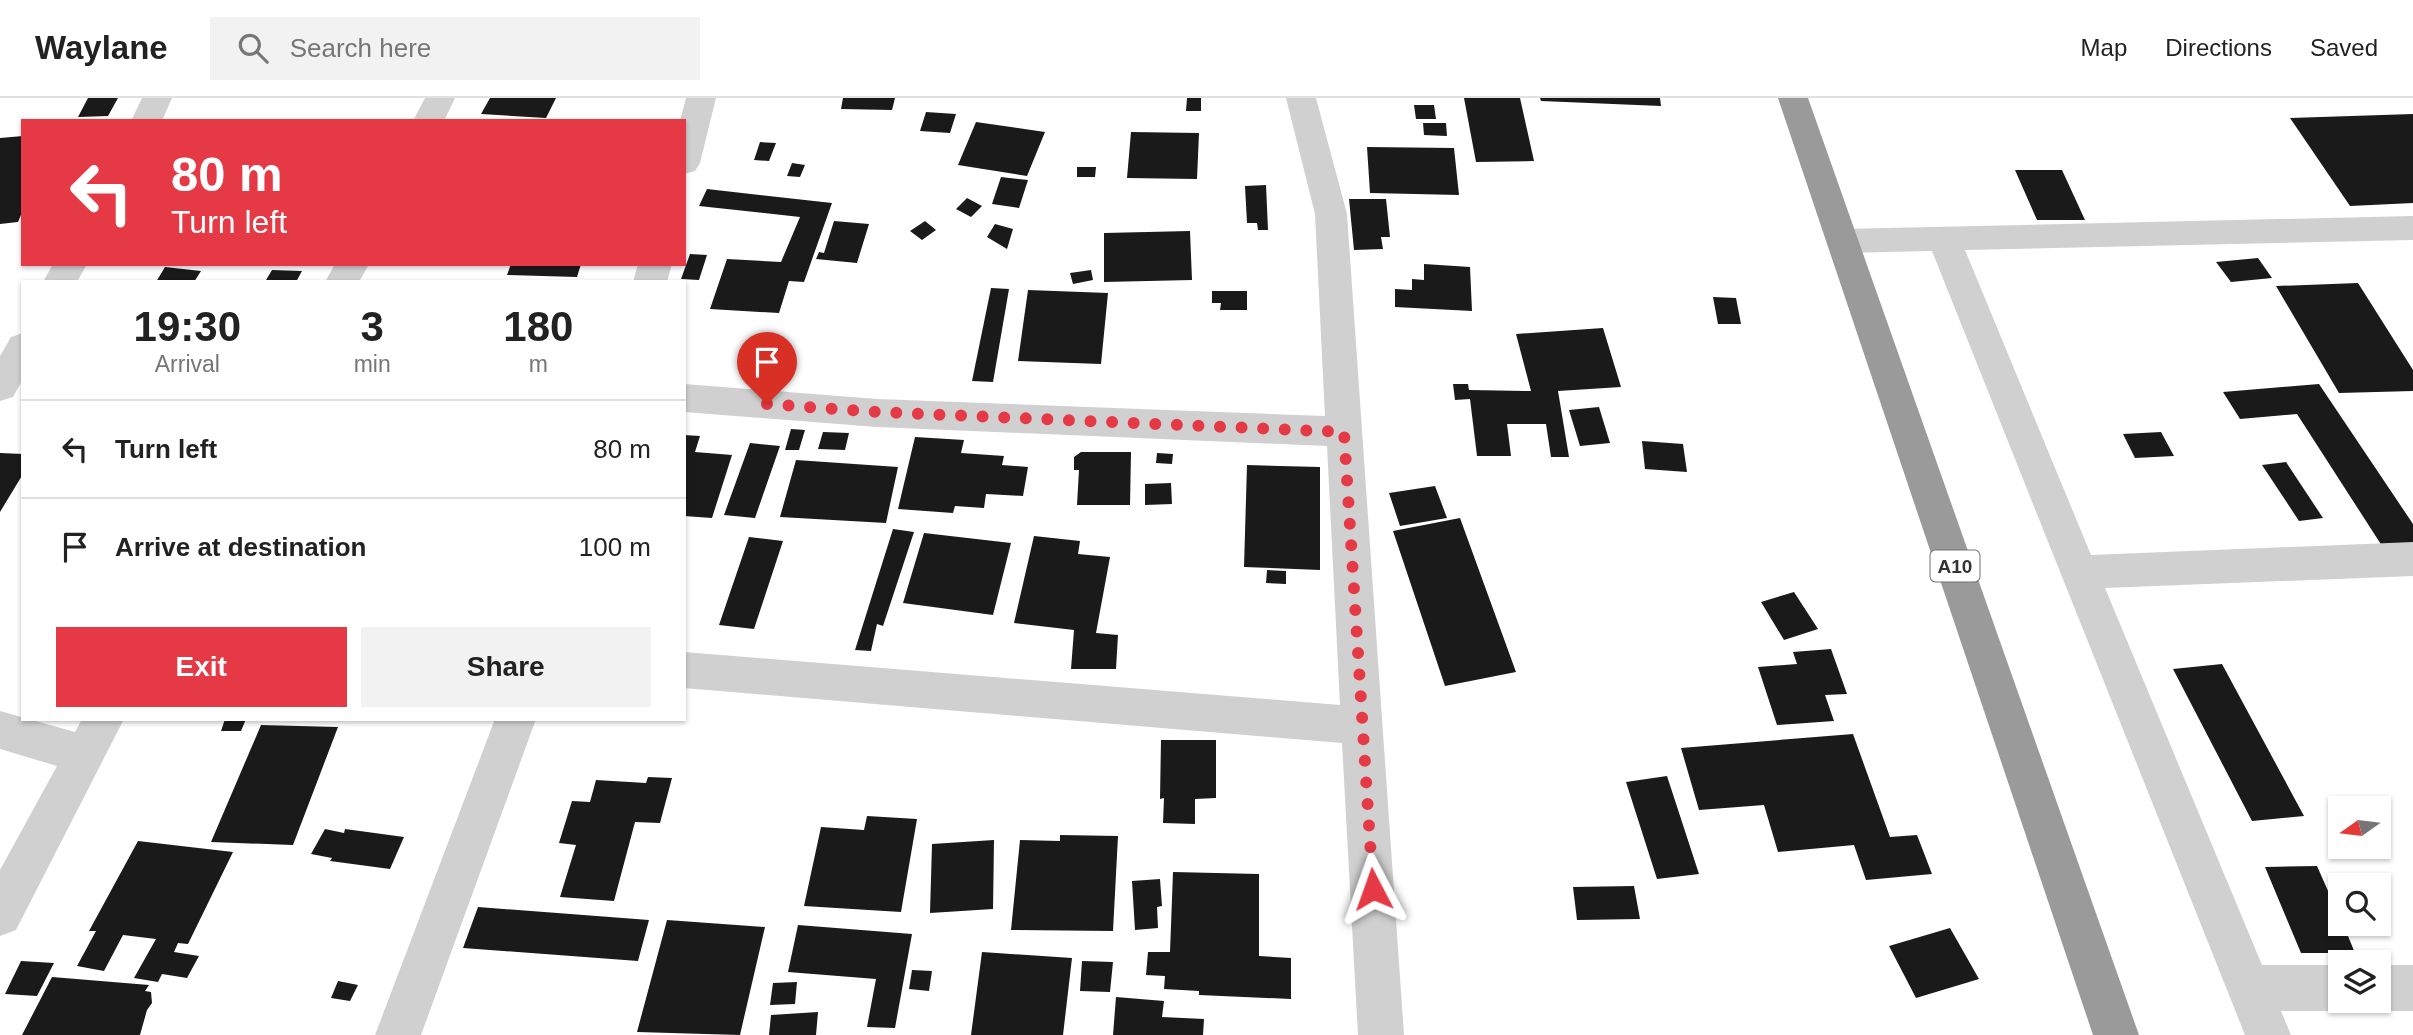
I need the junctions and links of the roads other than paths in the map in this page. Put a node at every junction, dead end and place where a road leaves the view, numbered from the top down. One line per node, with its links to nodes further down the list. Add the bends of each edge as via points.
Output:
1 (157, 98): 6 (street)
2 (440, 98): 7 (street)
3 (701, 98): 8 (street)
4 (1301, 98): 15 (street, via 1331,214)
5 (1793, 98): 11 (highway, A10)
6 (147, 119)
7 (429, 119)
8 (686, 155)
9 (2413, 228): 10 (street)
10 (1943, 238): 11 (street); 17 (street)
11 (1843, 241): 30 (highway, A10)
12 (21, 350): 13 (street)
13 (0, 387)
14 (686, 398): 15 (street, via 877,412)
15 (1344, 432): 20 (street)
16 (2413, 559): 17 (street)
17 (2079, 572): 24 (street)
18 (686, 670): 20 (street)
19 (515, 721): 28 (street)
20 (1363, 726): 29 (street)
21 (0, 730): 22 (street)
22 (95, 737): 23 (street)
23 (0, 914)
24 (2249, 988): 25 (street); 31 (street)
25 (2328, 988)
26 (2391, 988): 27 (street)
27 (2413, 988)
28 (398, 1035)
29 (1381, 1035)
30 (2116, 1035)
31 (2268, 1035)

